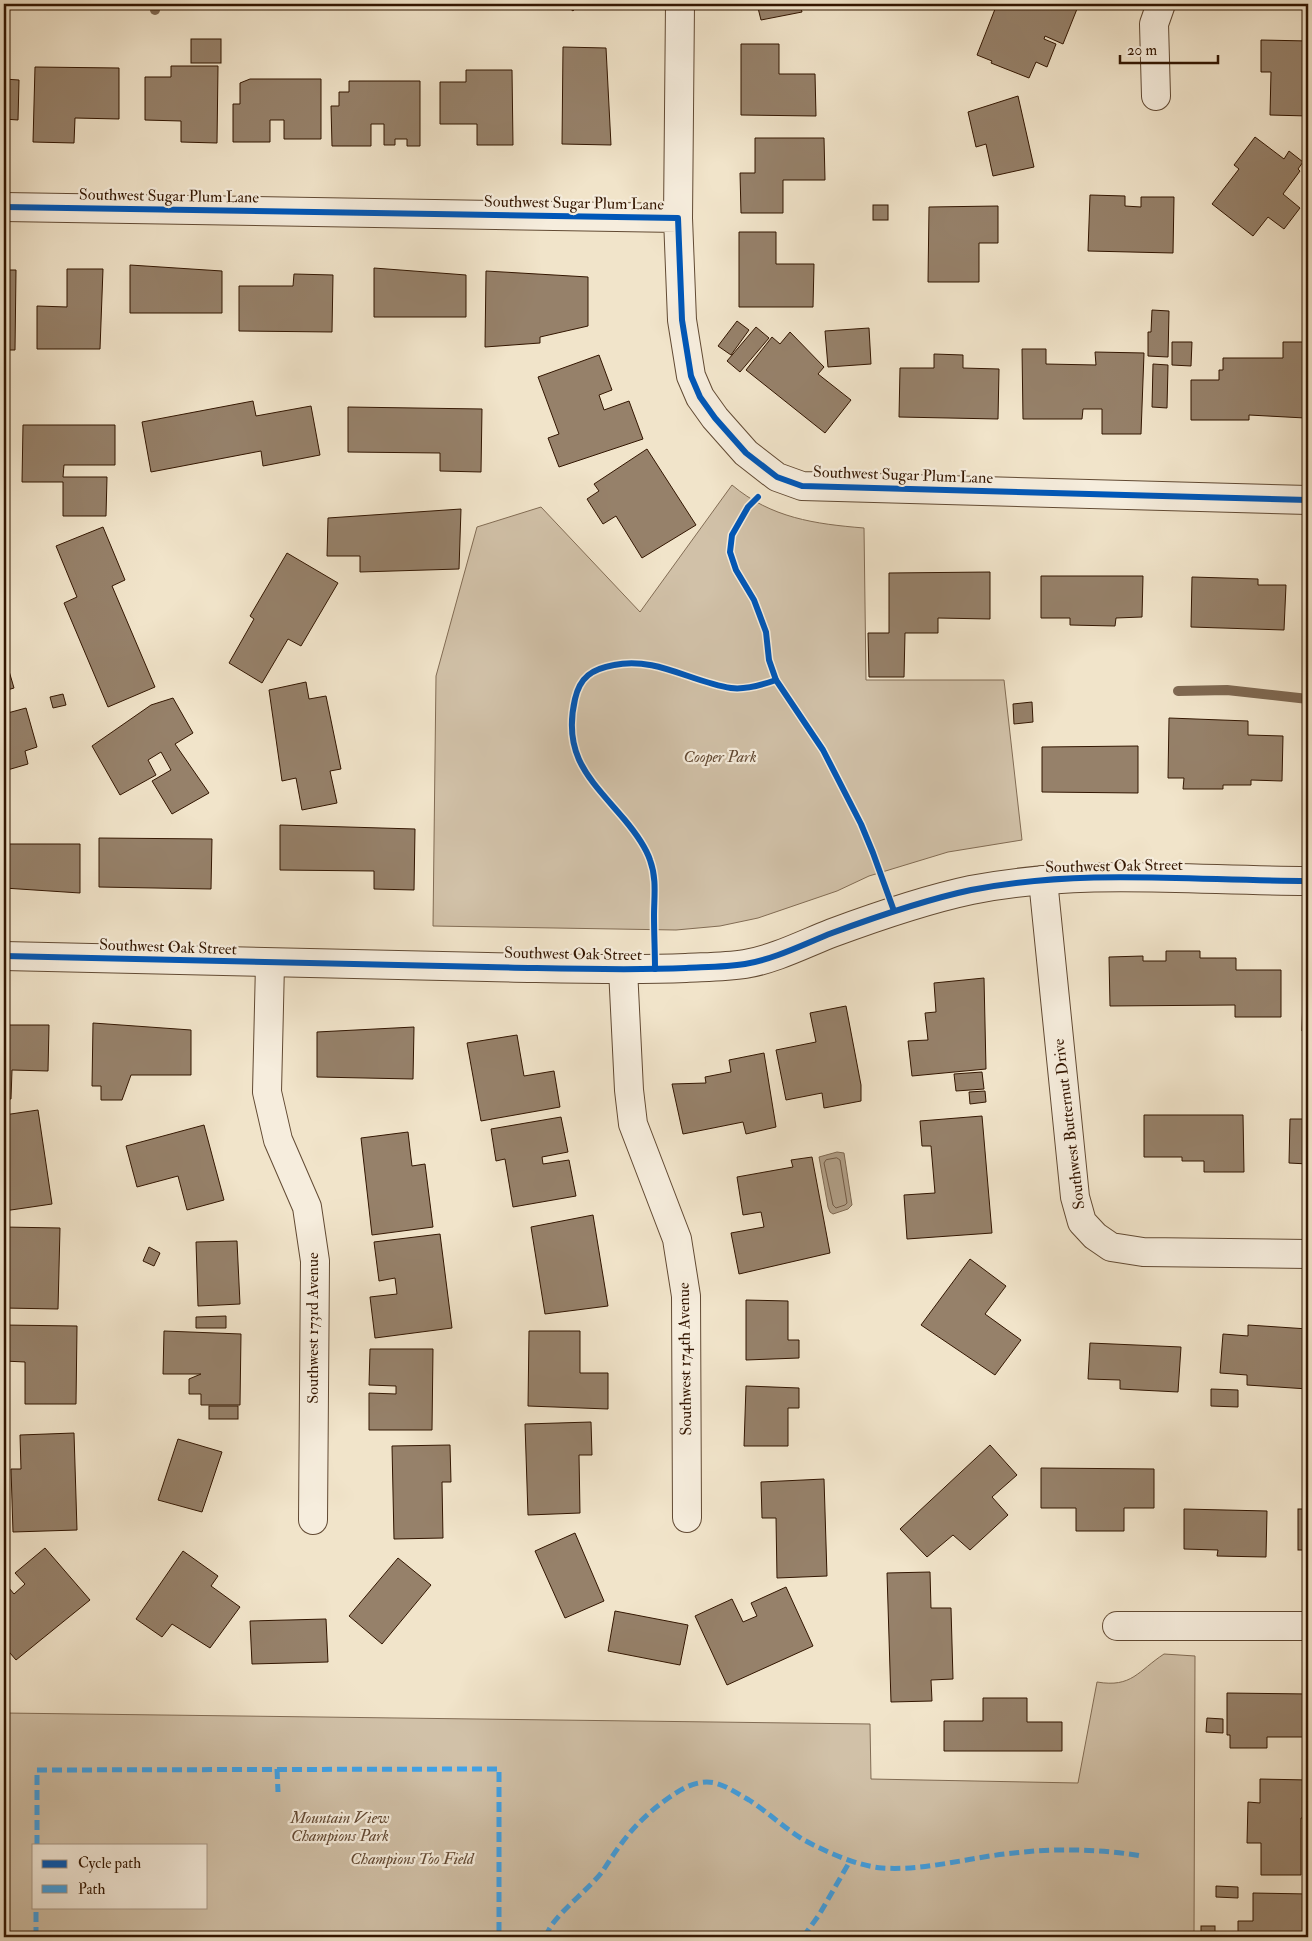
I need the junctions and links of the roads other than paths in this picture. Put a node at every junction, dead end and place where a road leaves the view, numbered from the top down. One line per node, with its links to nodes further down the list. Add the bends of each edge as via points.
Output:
1 (680, 4): 5 (street)
2 (1161, 4): 3 (street, via 1154,24)
3 (1156, 96)
4 (4, 207): 5 (street, Southwest Sugar Plum Lane)
5 (678, 218): 6 (street, Southwest Sugar Plum Lane, via 682,320 691,376 700,397 715,418 746,454 777,478 802,486)
6 (1308, 500)
7 (1043, 880): 8 (street, Southwest Oak Street, via 1103,876); 11 (street, Southwest Oak Street, via 933,899 745,964); 12 (street, Southwest Butternut Drive, via 1075,1197 1082,1222 1111,1247 1143,1252)
8 (1308, 882)
9 (4, 956): 10 (street, Southwest Oak Street)
10 (270, 964): 11 (street, Southwest Oak Street); 14 (street, Southwest 173rd Avenue, via 267,1092 278,1140 307,1207 315,1261)
11 (623, 969): 13 (street, Southwest 174th Avenue, via 633,1124 677,1238 686,1296)
12 (1308, 1254)
13 (687, 1518)
14 (313, 1520)
15 (1117, 1626): 16 (street)
16 (1308, 1626)

